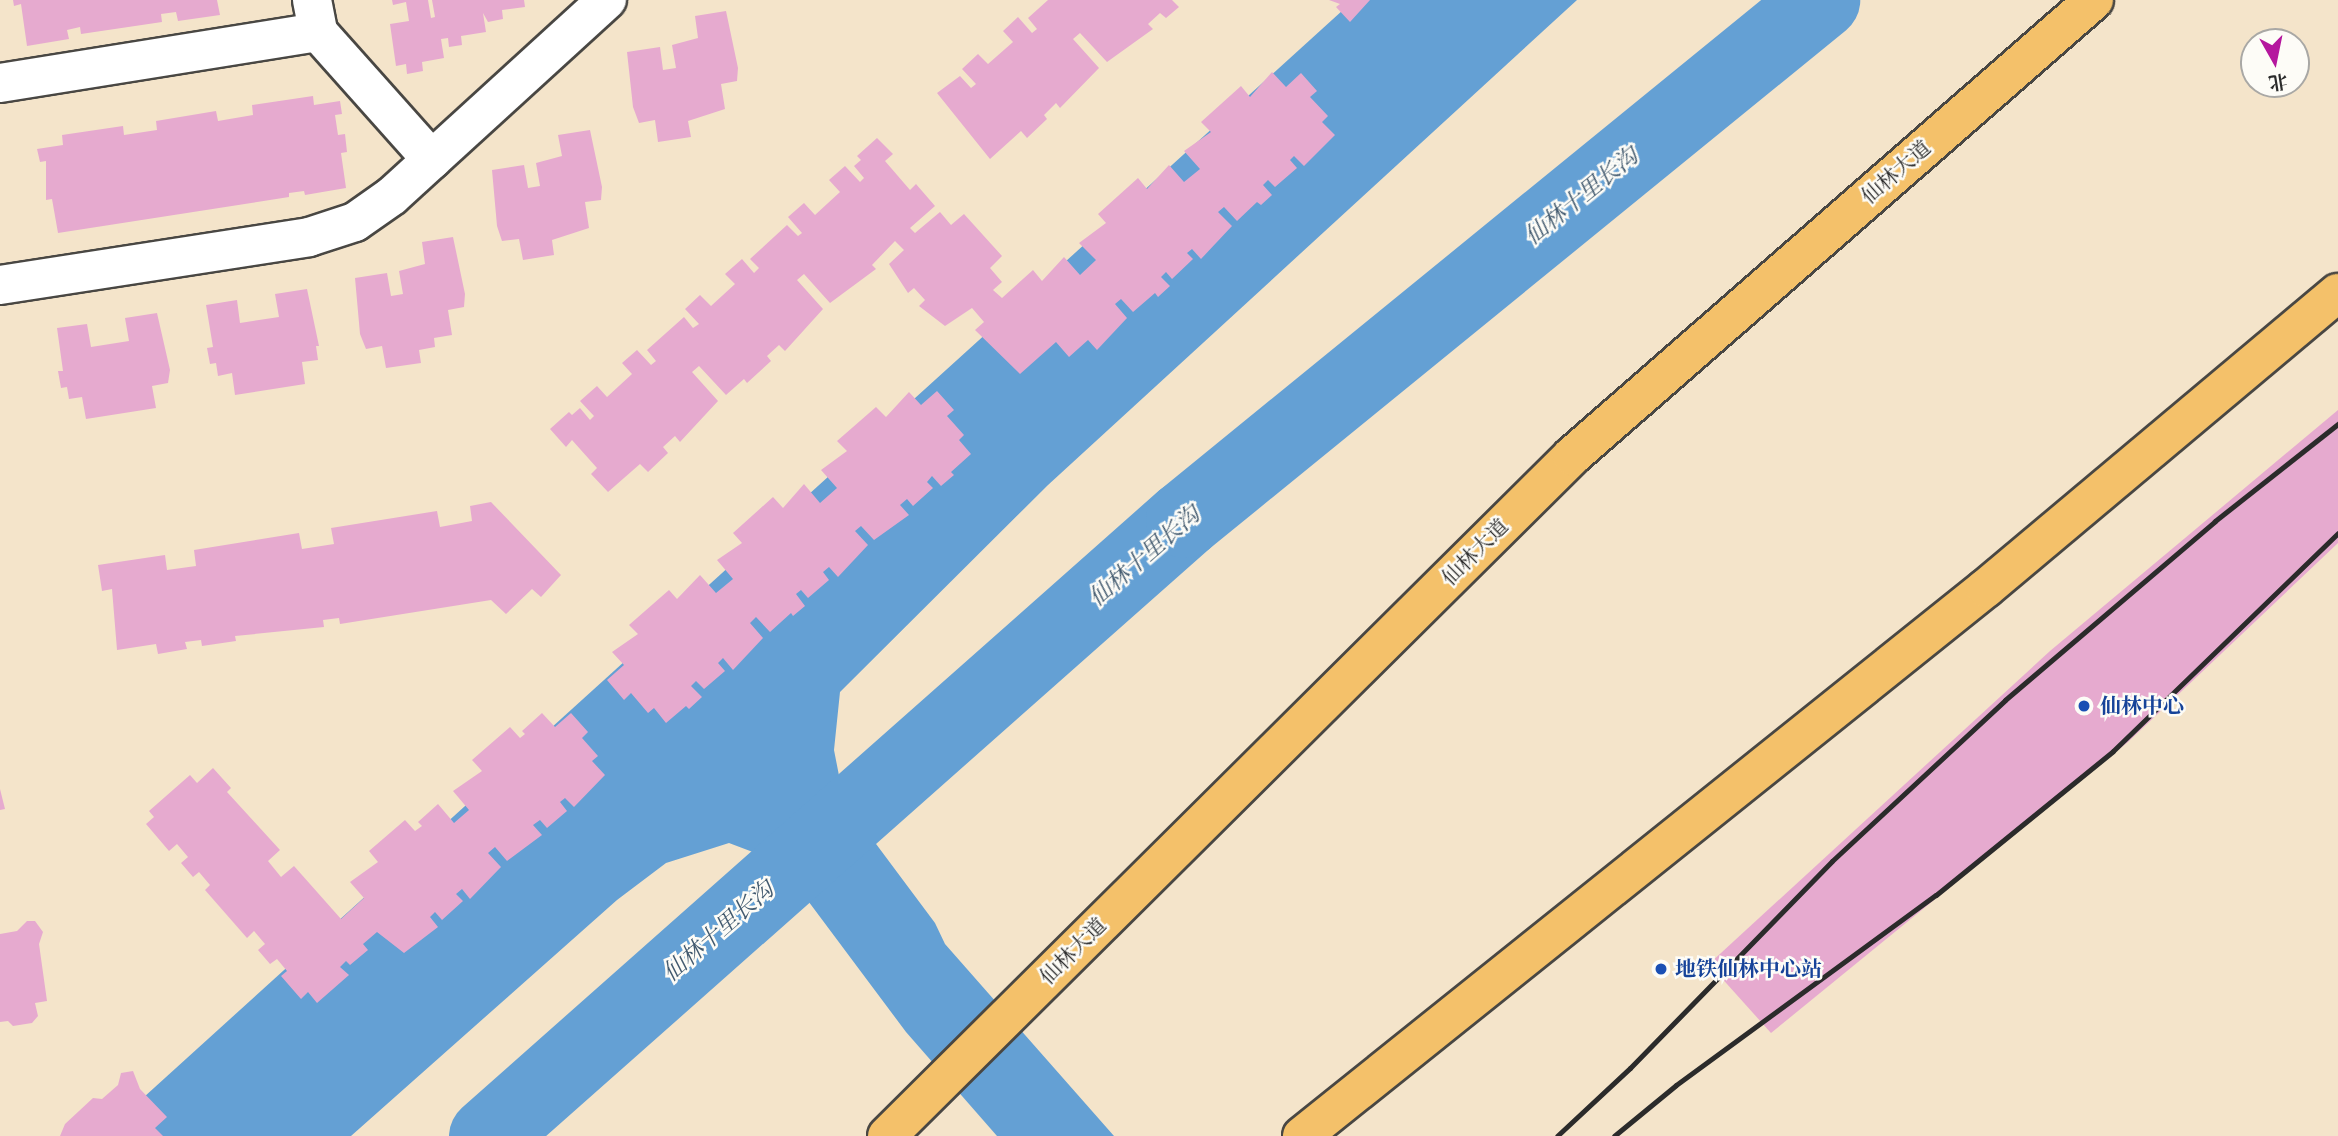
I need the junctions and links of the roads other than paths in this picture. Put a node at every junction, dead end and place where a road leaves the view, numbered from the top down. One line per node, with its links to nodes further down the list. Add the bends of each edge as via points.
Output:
1 (607, 0): 5 (lane)
2 (2094, 0): 9 (main road, 仙林大道, via 1572,456)
3 (315, 16): 4 (lane); 5 (lane)
4 (0, 83)
5 (432, 160): 6 (lane, via 374,211 332,231)
6 (0, 285)
7 (2338, 293): 8 (main road, via 1986,588)
8 (1323, 1130)
9 (887, 1136)

